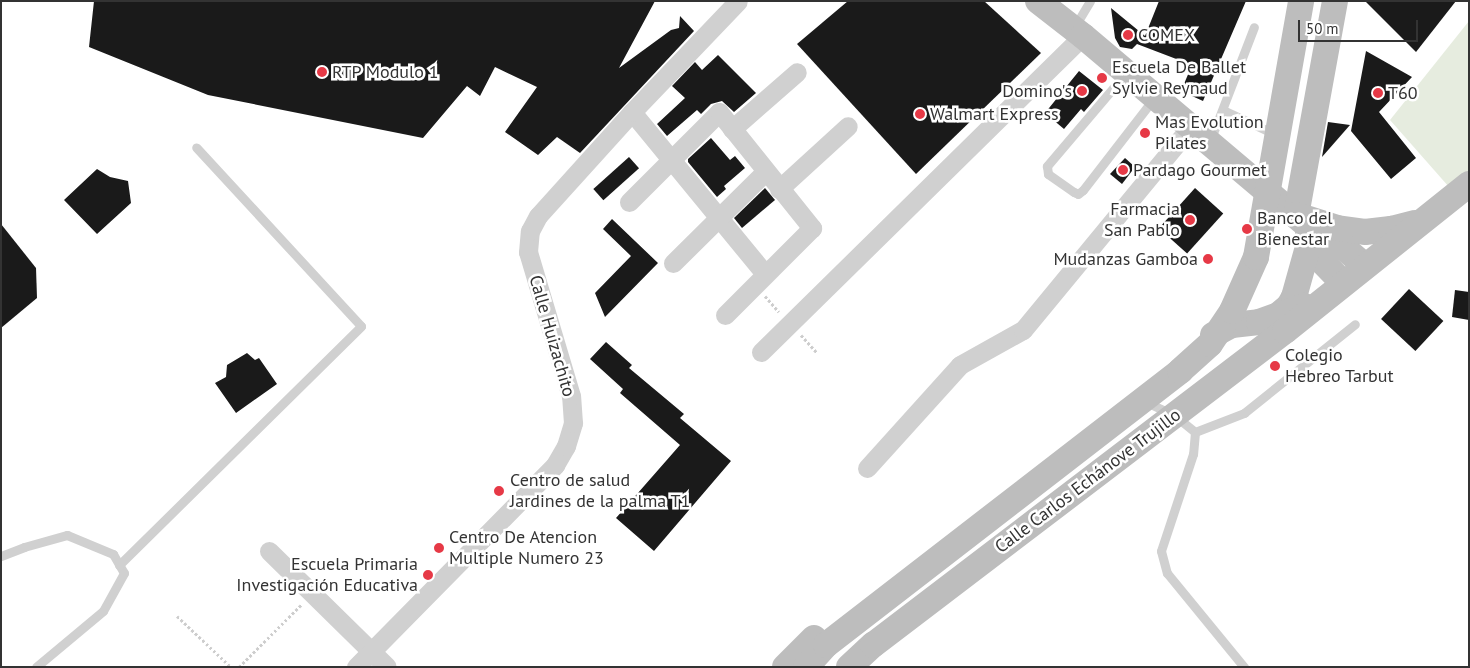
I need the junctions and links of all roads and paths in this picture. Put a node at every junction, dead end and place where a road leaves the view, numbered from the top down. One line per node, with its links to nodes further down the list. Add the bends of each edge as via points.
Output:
1 (1038, 1): 7 (street)
2 (1090, 1): 7 (lane)
3 (734, 2): 12 (street, Calle Huizachito)
4 (1290, 2): 5 (street, via 1303,16 1311,18); 15 (street); 57 (street, Calle Carlos Echánove Trujillo, via 1256,256 1232,311 1210,344 1180,371 826,645)
5 (1328, 6): 17 (street); 58 (street, Calle Carlos Echánove Trujillo, via 1276,244 1257,299 1229,344 1196,379 907,597)
6 (1254, 28): 11 (lane)
7 (1078, 32): 9 (street); 36 (street)
8 (797, 72): 14 (street)
9 (1126, 72): 10 (street); 10 (lane, via 1047,166 1048,174 1078,194)
10 (1155, 96): 16 (street)
11 (1223, 110): 15 (lane); 16 (lane)
12 (632, 112): 19 (street); 50 (street, Calle Huizachito, via 538,216 530,231 528,252 571,396 573,423 566,446 555,465)
13 (848, 126): 23 (street)
14 (732, 129): 19 (street, via 719,112); 20 (street)
15 (1268, 131): 17 (street, via 1278,145 1286,147 1293,148); 22 (street)
16 (1201, 134): 22 (street); 40 (street, via 1023,330 960,364)
17 (1308, 140): 27 (street)
18 (196, 147): 46 (lane, via 361,326)
19 (672, 159): 24 (street); 25 (street)
20 (765, 172): 23 (street); 25 (street)
21 (1469, 184): 26 (street, Calle Carlos Echánove Trujillo)
22 (1262, 186): 27 (street); 35 (street, via 1251,252 1228,297)
23 (779, 189): 30 (street, via 812,228)
24 (629, 202)
25 (719, 218): 28 (street); 30 (street)
26 (1421, 221): 27 (street, via 1391,230); 29 (street, Calle Carlos Echánove Trujillo)
27 (1304, 230): 29 (street, via 1321,229); 31 (street); 33 (street, via 1294,297)
28 (673, 263)
29 (1365, 266): 31 (street, Calle Carlos Echánove Trujillo)
30 (760, 279): 32 (street)
31 (1336, 290): 33 (street, Calle Carlos Echánove Trujillo); 38 (street, Calle Carlos Echánove Trujillo)
32 (725, 315)
33 (1276, 318): 35 (street, Calle Carlos Echánove Trujillo, via 1232,325)
34 (1355, 324): 39 (lane, via 1244,413)
35 (1196, 344): 37 (street, Calle Carlos Echánove Trujillo)
36 (761, 352)
37 (1130, 394): 38 (lane); 41 (street, Calle Carlos Echánove Trujillo)
38 (1174, 415): 39 (lane); 42 (street, Calle Carlos Echánove Trujillo)
39 (1195, 432): 60 (lane, via 1193,454 1161,551 1167,573)
40 (867, 468)
41 (992, 499): 42 (street, via 1011,506 1020,516); 44 (street, Calle Carlos Echánove Trujillo)
42 (1023, 531): 47 (street, Calle Carlos Echánove Trujillo)
43 (268, 551): 48 (street)
44 (920, 553): 47 (street, via 925,572); 56 (street, Calle Carlos Echánove Trujillo, via 858,600)
45 (1, 556): 46 (lane, via 67,535 114,554)
46 (119, 565): 51 (lane, via 124,573 103,611)
47 (948, 588): 59 (street, Calle Carlos Echánove Trujillo)
48 (312, 594): 50 (street); 53 (path)
49 (178, 616): 52 (path)
50 (371, 652): 54 (street, Calle Huizachito); 55 (street)
51 (36, 667)
52 (231, 667)
53 (239, 667)
54 (356, 667)
55 (387, 667)
56 (785, 667)
57 (806, 667)
58 (826, 667)
59 (849, 667)
60 (1244, 667)

